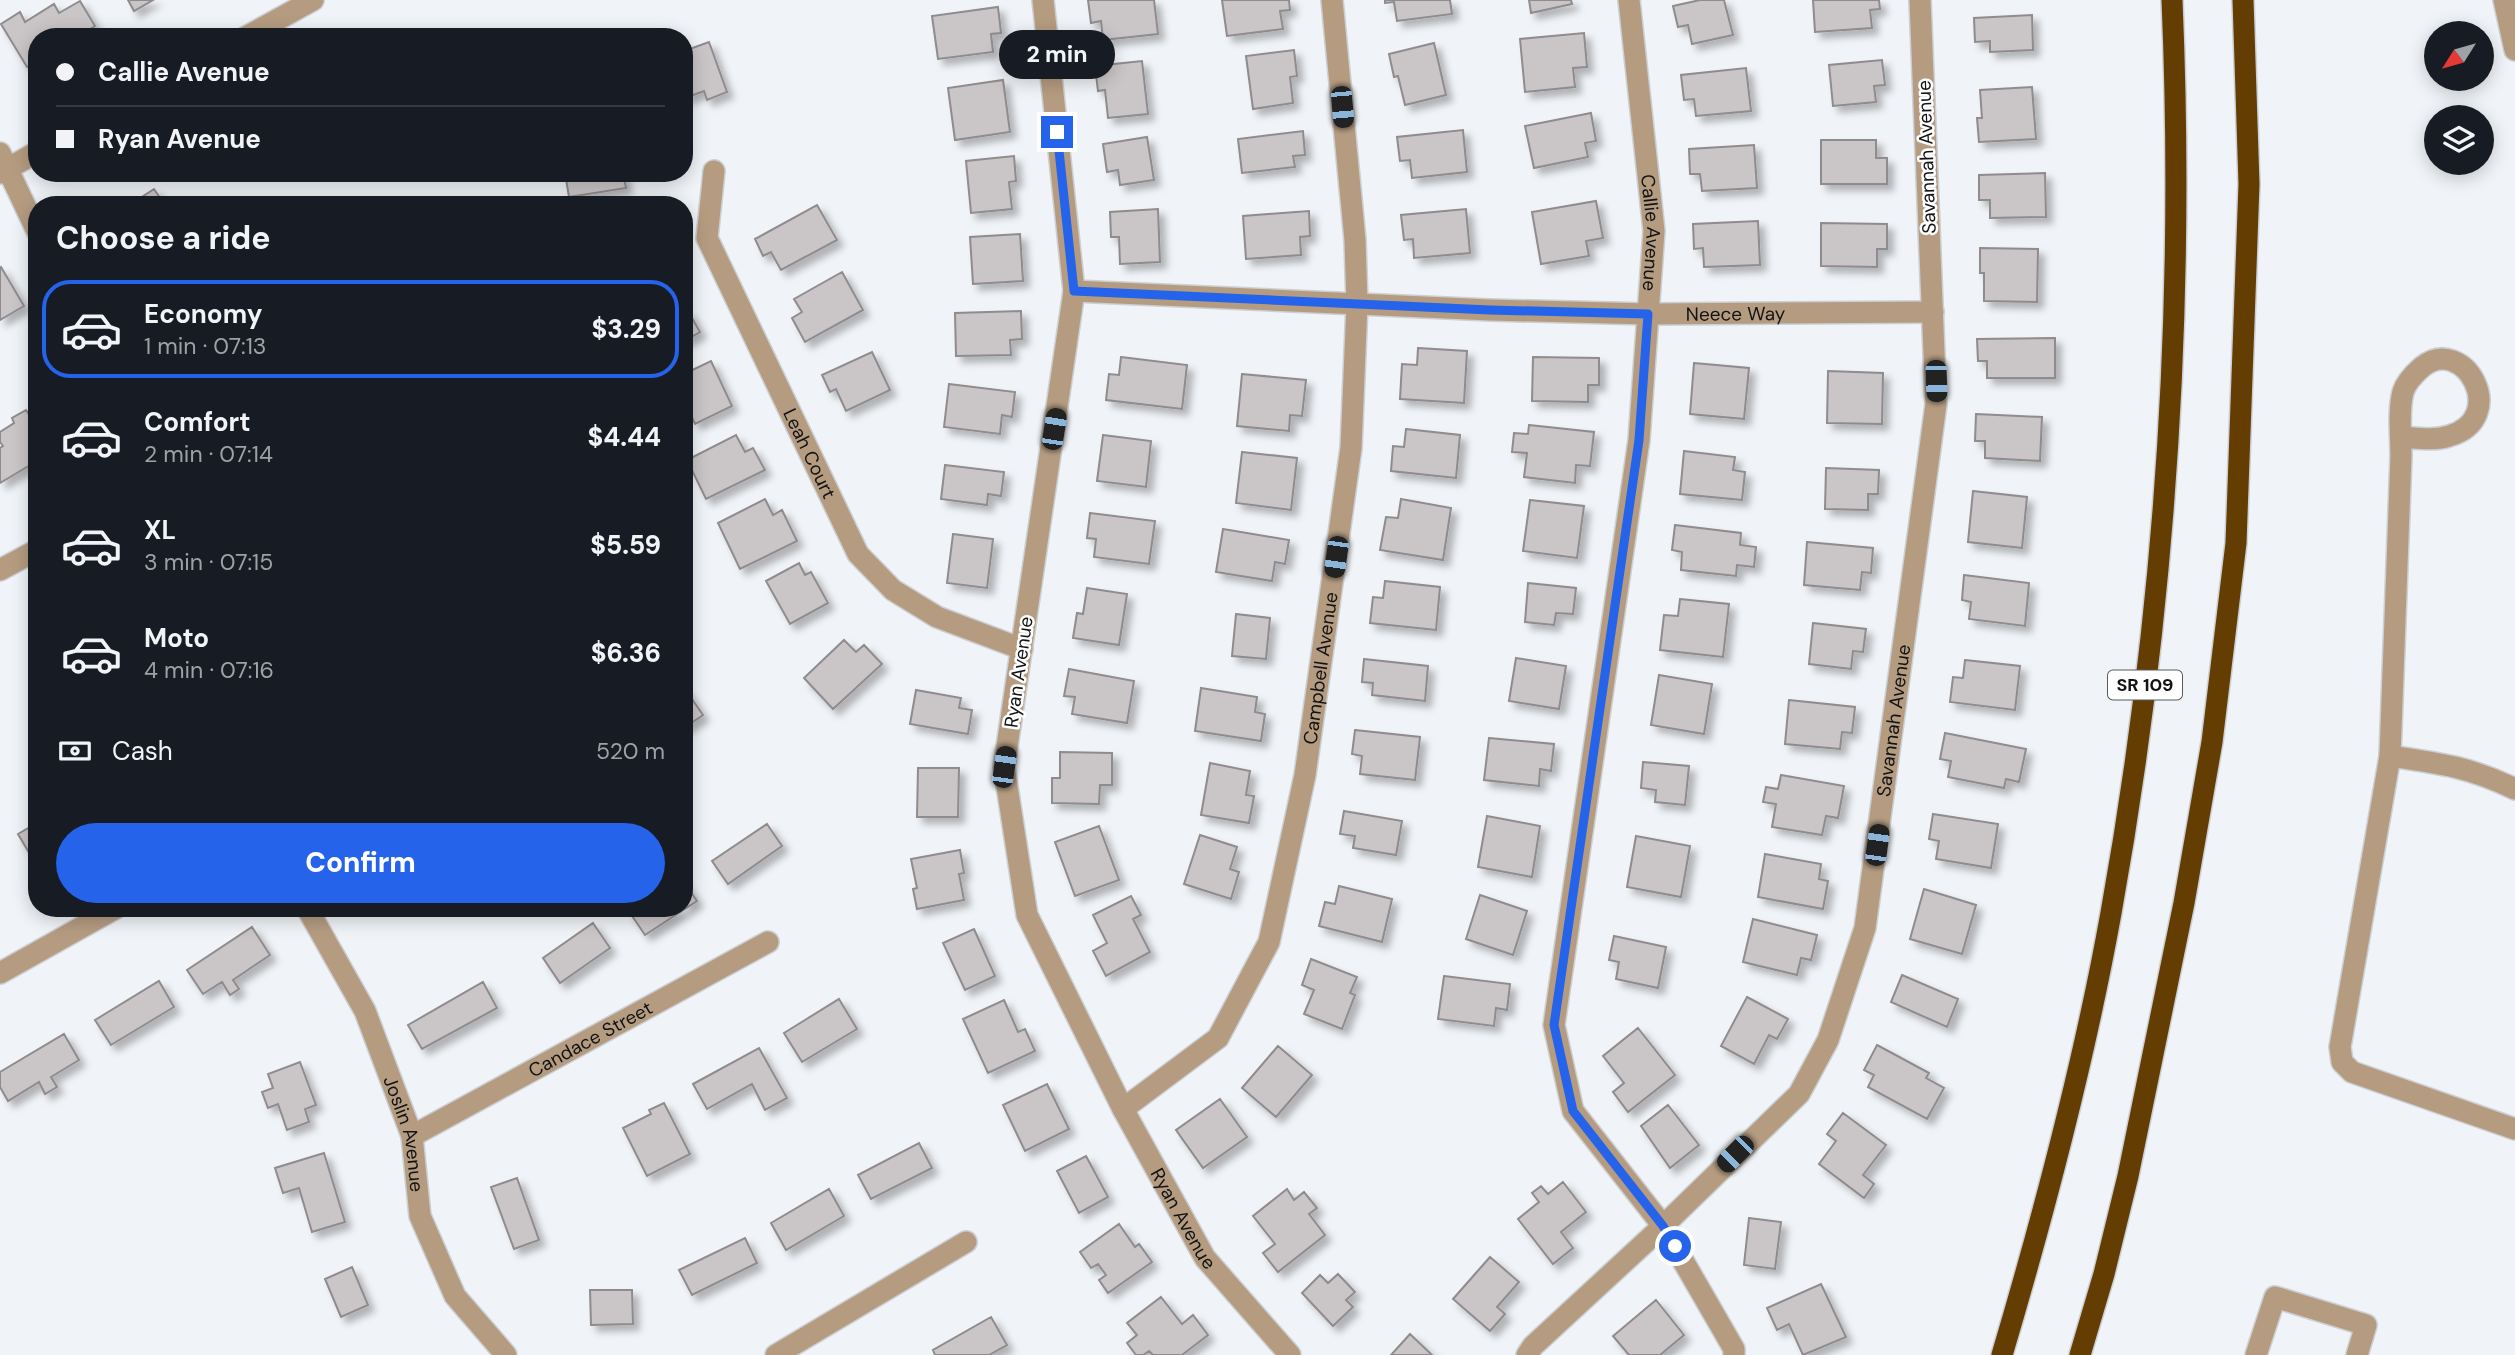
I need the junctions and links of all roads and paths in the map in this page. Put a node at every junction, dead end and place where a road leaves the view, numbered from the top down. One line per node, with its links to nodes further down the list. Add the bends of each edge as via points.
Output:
1 (313, 0): 9 (street)
2 (1043, 0): 15 (street, Ryan Avenue)
3 (1332, 0): 16 (street, Campbell Avenue)
4 (1629, 0): 18 (street, Callie Avenue, via 1654,231)
5 (1920, 0): 17 (street, Savannah Avenue)
6 (2172, 0): 39 (highway, SR 109, via 2175,110 2170,406 2136,759 2077,1079)
7 (2243, 0): 40 (highway, via 2249,198 2236,543 2212,742 2184,903 2110,1250)
8 (2504, 0): 10 (street)
9 (262, 28)
10 (2515, 50)
11 (28, 155): 12 (street)
12 (3, 165): 14 (street)
13 (714, 172): 22 (street, Leah Court, via 707,238 858,554 893,590 937,617)
14 (28, 214)
15 (1074, 291): 16 (street, Neece Way); 22 (street, Ryan Avenue)
16 (1357, 304): 18 (street, Neece Way); 29 (street, Campbell Avenue, via 1351,448 1305,775 1269,942 1218,1038)
17 (1933, 312): 18 (street, Neece Way); 32 (street, Savannah Avenue, via 1936,404 1865,928 1828,1040 1799,1094)
18 (1648, 314): 32 (street, Callie Avenue, via 1639,440 1554,1025 1573,1111)
19 (2401, 438): 23 (street)
20 (28, 555): 21 (street)
21 (0, 570)
22 (1022, 649): 29 (street, Ryan Avenue, via 1004,767 1027,915)
23 (2390, 756): 24 (street, via 2452,764); 30 (street, via 2340,1047 2342,1062 2353,1072)
24 (2515, 789)
25 (100, 917): 28 (street)
26 (312, 917): 31 (street, Joslin Avenue, via 365,1011)
27 (768, 942): 31 (street, Candace Street)
28 (0, 973)
29 (1123, 1109): 36 (street, Ryan Avenue, via 1205,1258)
30 (2515, 1129)
31 (412, 1136): 34 (street, Joslin Avenue, via 420,1216 456,1296)
32 (1663, 1226): 37 (street, Savannah Avenue); 38 (street, Callie Avenue)
33 (966, 1242): 35 (street)
34 (506, 1355)
35 (776, 1355)
36 (1290, 1355)
37 (1528, 1355)
38 (1734, 1355)
39 (2002, 1355)
40 (2080, 1355)
41 (2256, 1355): 42 (street, via 2274,1297 2366,1325)
42 (2357, 1355)

